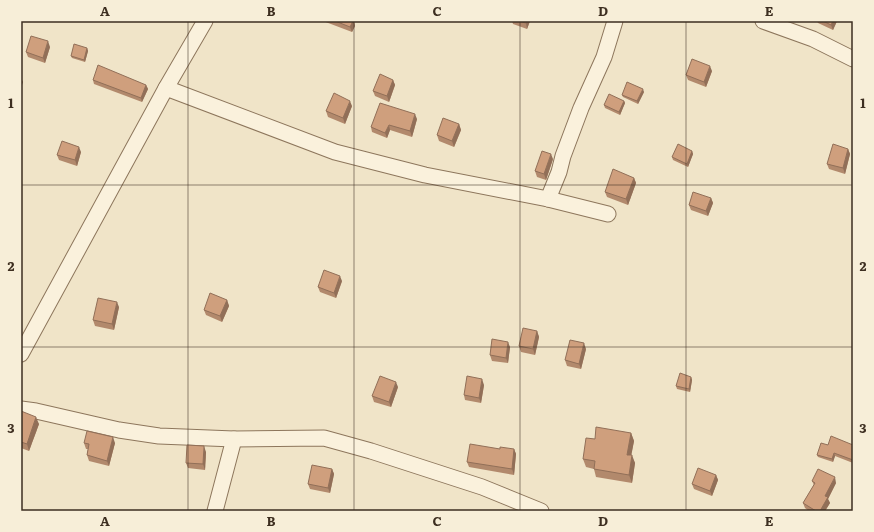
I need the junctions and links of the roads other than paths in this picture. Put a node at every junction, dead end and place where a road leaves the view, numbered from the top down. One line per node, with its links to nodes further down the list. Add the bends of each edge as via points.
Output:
1 (204, 21): 5 (street)
2 (615, 21): 6 (street, via 604,57 581,108)
3 (763, 21): 4 (street, via 813,39)
4 (853, 59)
5 (166, 88): 6 (street, via 335,152 425,175); 8 (street)
6 (548, 199): 7 (street)
7 (608, 214)
8 (21, 354)
9 (21, 409): 10 (street, via 159,436)
10 (234, 439): 11 (street); 12 (street, via 324,438 482,487)
11 (215, 511)
12 (540, 511)

